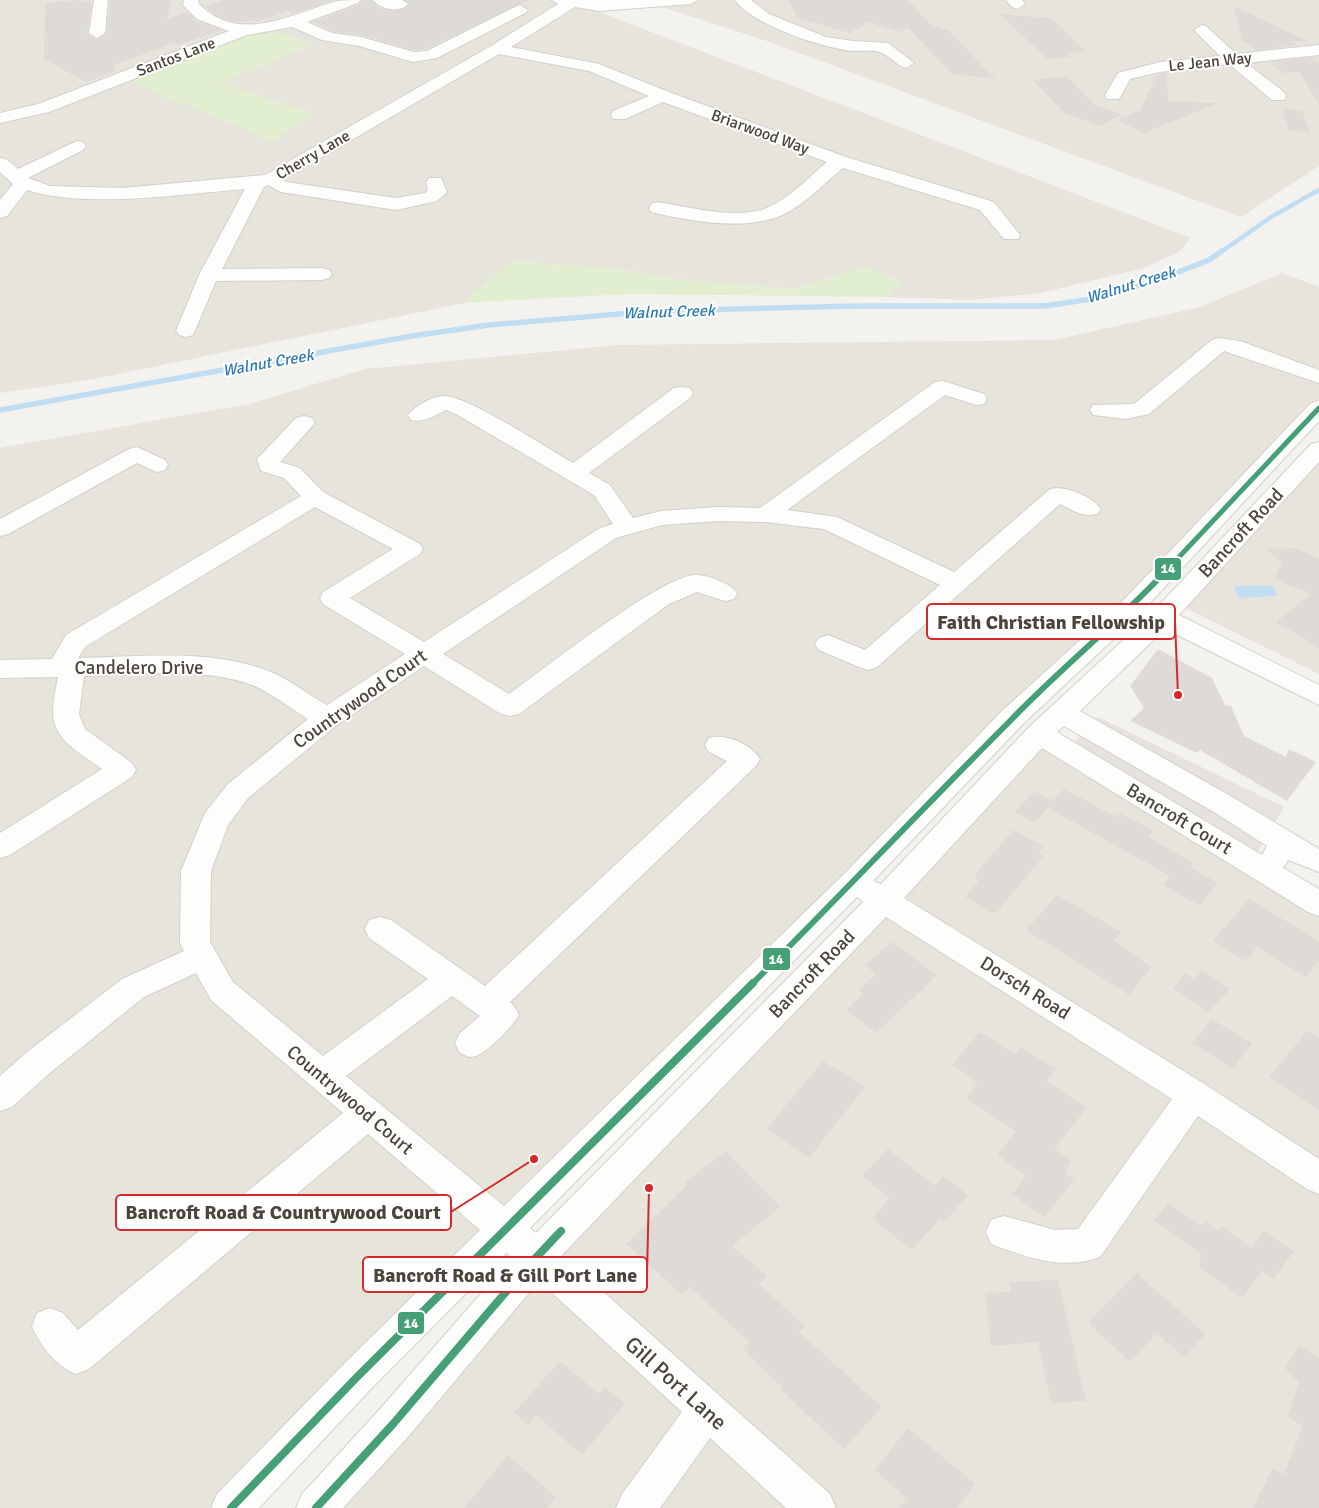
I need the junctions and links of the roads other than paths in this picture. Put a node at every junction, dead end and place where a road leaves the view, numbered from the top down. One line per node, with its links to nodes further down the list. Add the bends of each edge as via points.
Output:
1 (101, 0): 13 (street)
2 (191, 0): 12 (street, via 191,5 202,16)
3 (353, 0): 10 (street, Santos Lane)
4 (380, 0): 8 (street)
5 (691, 0): 7 (street, via 599,6)
6 (742, 0): 17 (street, via 764,18 822,41 882,46)
7 (565, 1): 14 (street, Cherry Lane)
8 (395, 3)
9 (520, 10): 10 (street, via 421,58 328,37)
10 (294, 22): 12 (street, Santos Lane)
11 (1202, 30): 16 (street)
12 (243, 31): 22 (street, Santos Lane, via 43,108)
13 (97, 33)
14 (497, 49): 19 (street, Briarwood Way, via 593,67); 27 (street, Cherry Lane)
15 (1319, 50): 16 (street, Le Jean Way)
16 (1233, 60): 18 (street, Le Jean Way, via 1160,67 1124,76); 20 (street)
17 (906, 63)
18 (1113, 95)
19 (663, 96): 21 (street); 24 (street, Briarwood Way)
20 (1278, 96)
21 (619, 115)
22 (0, 118)
23 (77, 146): 26 (street)
24 (840, 161): 29 (street, via 775,211 758,216 725,216); 31 (street, Briarwood Way, via 987,206)
25 (0, 163): 26 (street, Cherry Lane)
26 (20, 180): 27 (street, Cherry Lane, via 49,191 123,193); 30 (street)
27 (264, 181): 28 (street, via 281,187 396,204 431,197 438,192); 33 (street)
28 (435, 182)
29 (658, 208)
30 (0, 212)
31 (1011, 235)
32 (322, 274): 33 (street)
33 (209, 275): 34 (street)
34 (186, 330)
35 (1319, 377): 39 (street, via 1233,345 1220,344 1141,409 1126,412)
36 (682, 394): 44 (street)
37 (976, 399): 47 (street, via 942,386)
38 (1319, 408): 66 (street, Bancroft Road, via 1127,612 1014,717)
39 (1101, 410)
40 (419, 415): 44 (street, via 444,402 464,409)
41 (304, 422): 45 (street, via 268,459 269,466 292,473)
42 (1319, 449): 52 (street, Bancroft Road)
43 (157, 465): 49 (street, via 137,454)
44 (574, 473): 48 (street, via 602,490)
45 (316, 497): 54 (street, via 411,549 332,598); 55 (street, via 75,641)
46 (1089, 509): 50 (street, via 1058,494)
47 (765, 515): 48 (street, Countrywood Court, via 661,518); 50 (street, Countrywood Court, via 829,522)
48 (627, 528): 54 (street, Countrywood Court, via 608,534)
49 (0, 529)
50 (957, 583): 53 (street, via 868,661)
51 (725, 593): 54 (street, via 696,583 660,598 510,706)
52 (1162, 617): 57 (street); 58 (street, Bancroft Road)
53 (828, 644)
54 (424, 654): 59 (street, Countrywood Court)
55 (66, 668): 56 (street, Candelero Drive); 59 (street, Candelero Drive, via 191,665 237,672 262,679); 63 (street, via 66,714 74,735 122,770)
56 (0, 669)
57 (1319, 696)
58 (1062, 713): 60 (street, Bancroft Road); 62 (street)
59 (326, 718): 70 (street, Countrywood Court, via 238,791 215,821 196,871 195,943)
60 (1040, 734): 65 (street, Bancroft Court); 67 (street, Bancroft Road)
61 (719, 745): 72 (street, via 746,759)
62 (1283, 842): 64 (street); 65 (street)
63 (0, 847)
64 (1319, 861)
65 (1268, 873): 68 (street, Bancroft Court)
66 (855, 881): 67 (street, Dorsch Road); 79 (street, Bancroft Road)
67 (884, 900): 75 (street, Dorsch Road); 81 (street, Bancroft Road)
68 (1319, 904)
69 (380, 929): 71 (street)
70 (202, 956): 74 (street, Countrywood Court, via 222,991); 76 (street, via 133,988 38,1062)
71 (451, 979): 72 (street); 74 (street)
72 (487, 1004): 73 (street, via 502,1015)
73 (471, 1043)
74 (322, 1075): 77 (street, Countrywood Court)
75 (1194, 1095): 78 (street, Dorsch Road); 80 (street, via 1087,1245 1055,1247)
76 (0, 1097)
77 (367, 1114): 79 (street, Countrywood Court); 82 (street, via 76,1356)
78 (1319, 1178)
79 (505, 1230): 81 (street, Countrywood Court); 84 (street, Bancroft Road, via 356,1377)
80 (1004, 1232)
81 (536, 1256): 83 (street, Gill Port Lane); 85 (street, Bancroft Road, via 393,1424)
82 (50, 1326)
83 (706, 1412): 86 (street); 87 (street, Gill Port Lane)
84 (231, 1508)
85 (316, 1508)
86 (636, 1508)
87 (816, 1508)

